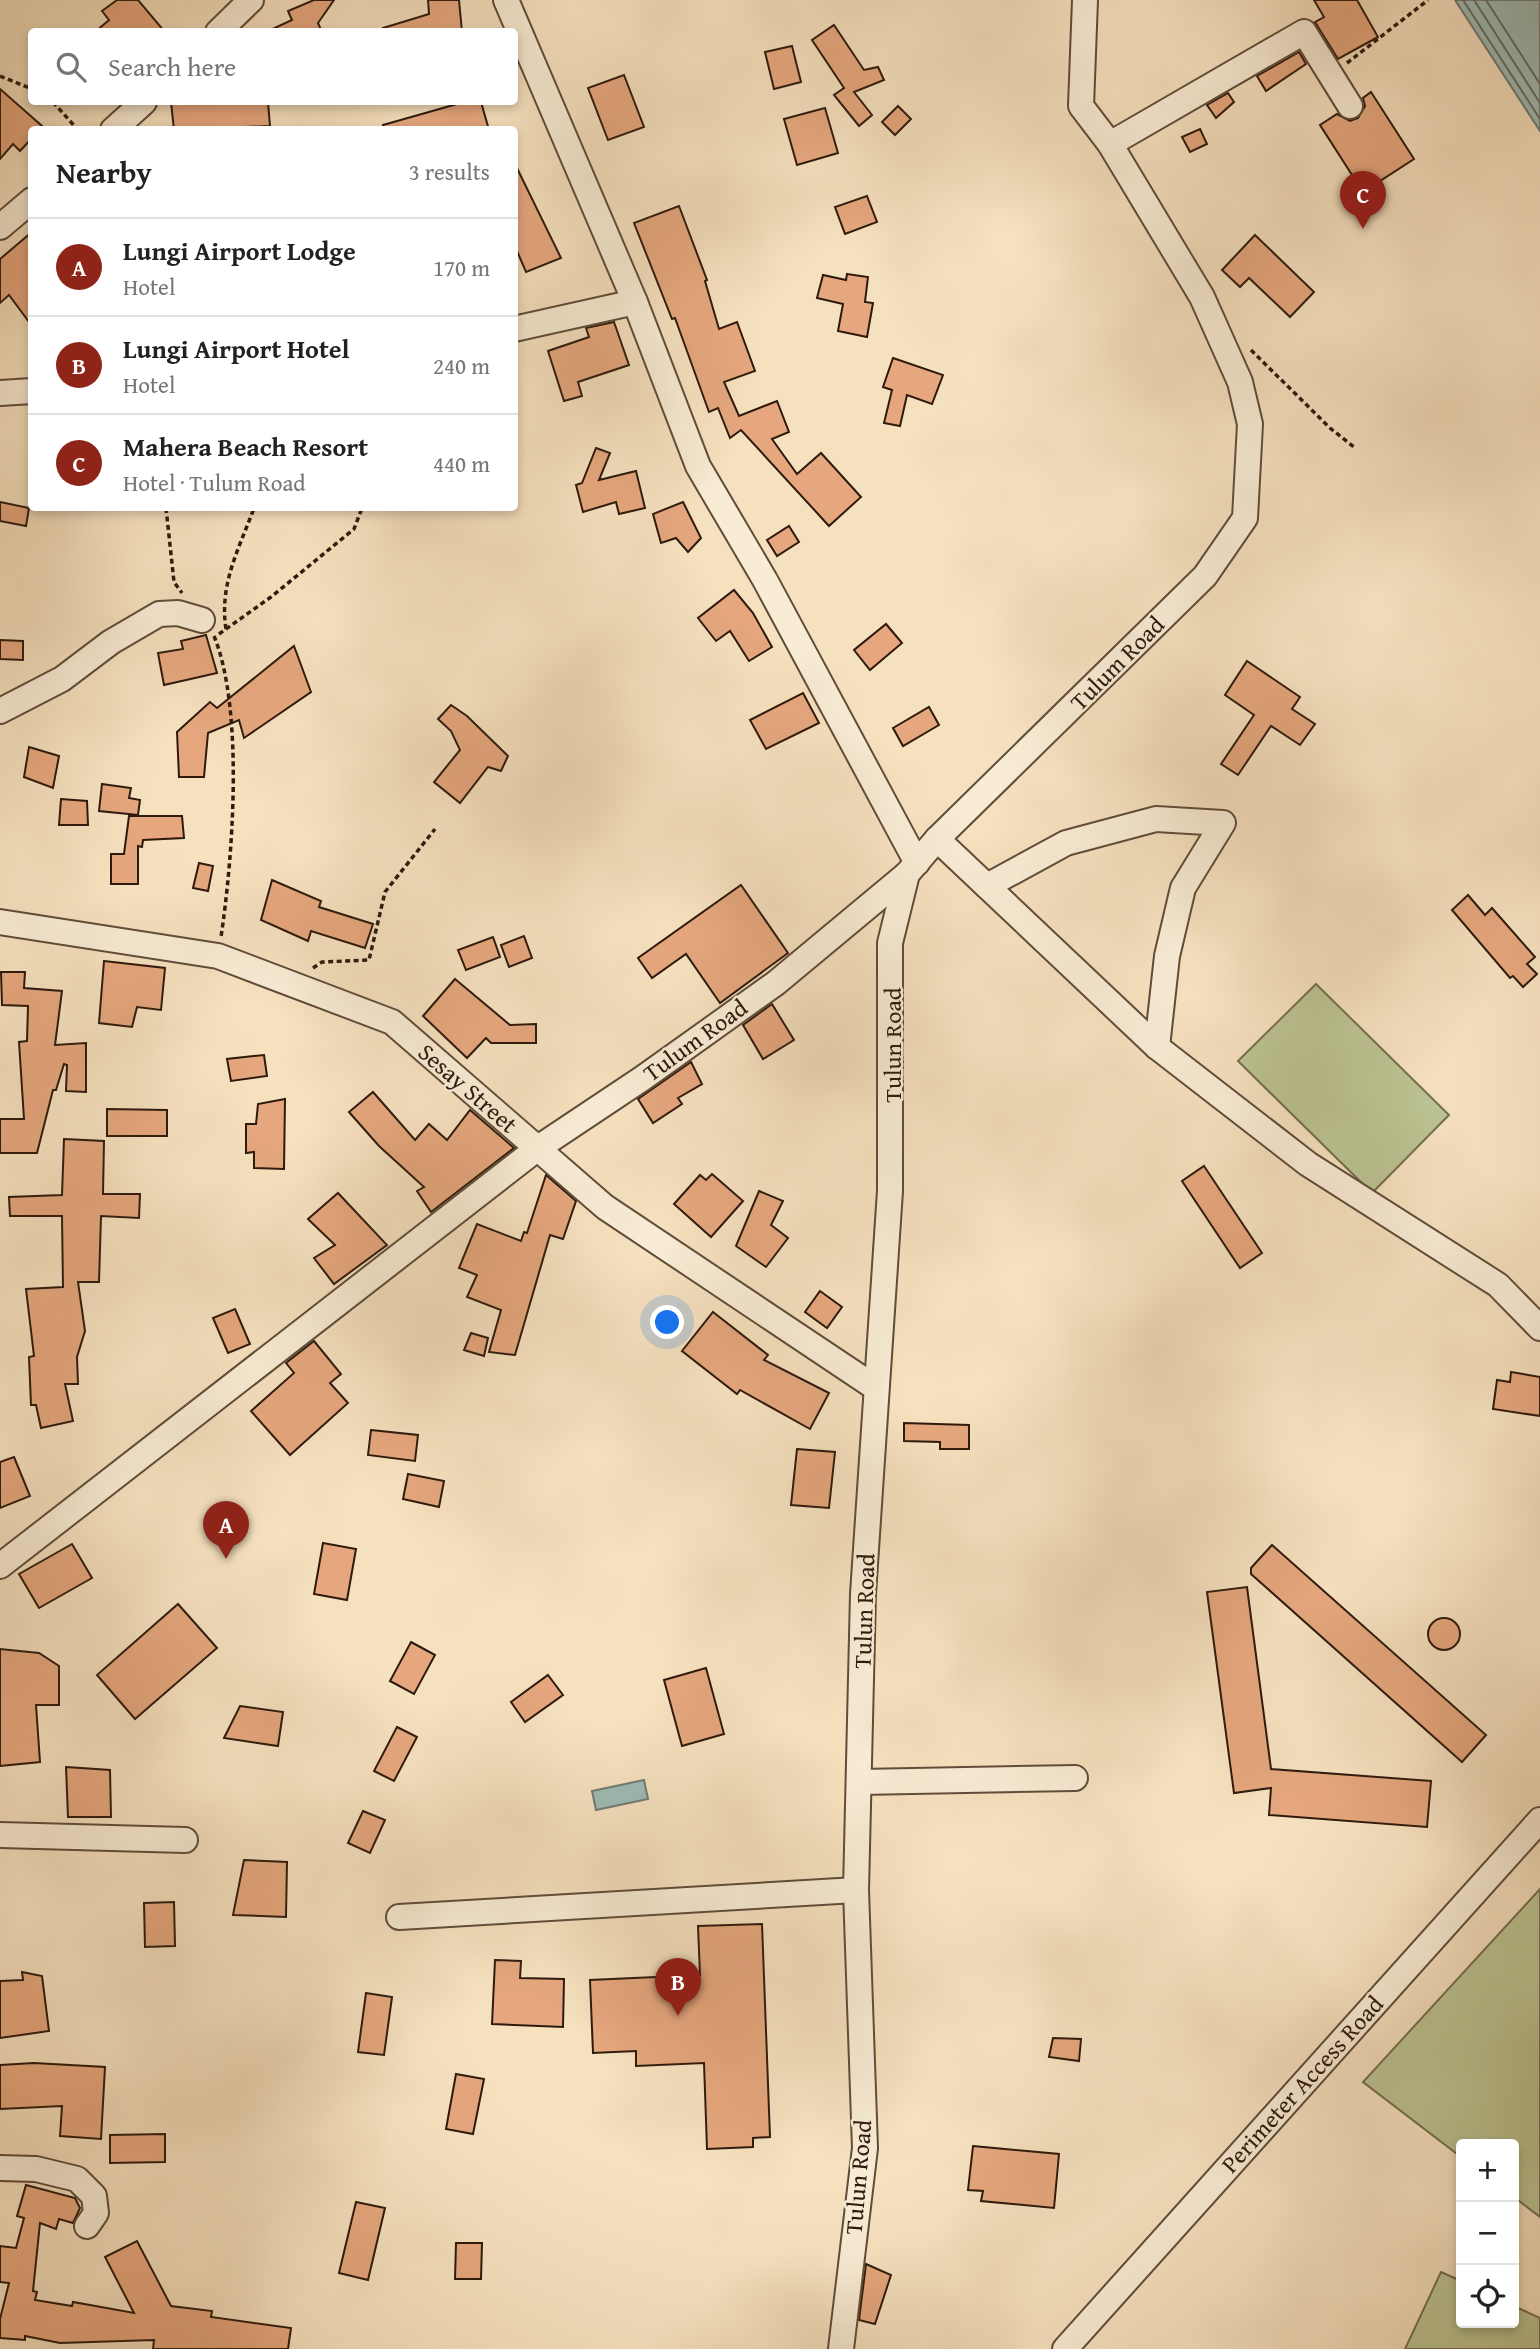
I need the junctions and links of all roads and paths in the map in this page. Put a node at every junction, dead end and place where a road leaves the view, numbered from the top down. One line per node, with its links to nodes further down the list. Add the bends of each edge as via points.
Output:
1 (251, 0): 5 (street)
2 (506, 0): 6 (street)
3 (1085, 0): 16 (street, Tulum Road, via 1081,106)
4 (1428, 0): 8 (path)
5 (222, 28)
6 (518, 28)
7 (518, 28): 19 (street)
8 (1329, 75): 13 (street); 16 (street, via 1304,32)
9 (0, 76): 10 (path)
10 (28, 87)
11 (56, 105): 14 (path)
12 (141, 105): 15 (street)
13 (1350, 106)
14 (74, 126)
15 (117, 126)
16 (1110, 144): 32 (street, Tulum Road, via 1202,297 1240,382 1250,424 1245,518 1205,576)
17 (28, 203): 18 (street)
18 (0, 227)
19 (635, 302): 20 (street); 33 (street, via 698,466 765,580)
20 (518, 328)
21 (1246, 344): 24 (path)
22 (28, 391): 23 (street)
23 (0, 393)
24 (1354, 447)
25 (166, 511): 28 (path, via 174,582)
26 (253, 511): 29 (path, via 229,570)
27 (361, 511): 29 (path, via 354,529)
28 (209, 628): 29 (path); 30 (street, via 178,613 159,614 62,679); 36 (path, via 228,681 231,727 232,834)
29 (226, 629)
30 (0, 710)
31 (435, 829): 37 (path, via 385,892 369,960 322,962)
32 (937, 839): 33 (street, Tulum Road); 34 (street)
33 (912, 869): 39 (street, Tulum Road, via 776,983); 41 (street, Tulun Road, via 890,943 890,1191)
34 (987, 886): 38 (street); 38 (street, via 1066,843 1156,819 1223,823 1183,888 1167,956)
35 (0, 922): 36 (street, Sesay Street)
36 (218, 956): 37 (street, Sesay Street)
37 (292, 984): 39 (street, Sesay Street, via 392,1022)
38 (1157, 1047): 40 (street, via 1308,1164 1498,1285)
39 (538, 1148): 41 (street, Sesay Street, via 605,1207); 42 (street, Tulum Road)
40 (1540, 1328)
41 (876, 1388): 44 (street, Tulun Road, via 863,1594)
42 (0, 1566)
43 (1075, 1778): 44 (street)
44 (859, 1782): 48 (street, Tulun Road)
45 (1540, 1820): 53 (street, Perimeter Access Road)
46 (0, 1835): 47 (street)
47 (185, 1840)
48 (856, 1890): 49 (street); 52 (street, Tulun Road, via 865,2148)
49 (399, 1917)
50 (0, 2168): 51 (street, via 36,2169 77,2179 94,2196 96,2213)
51 (87, 2226)
52 (841, 2349)
53 (1065, 2349)

